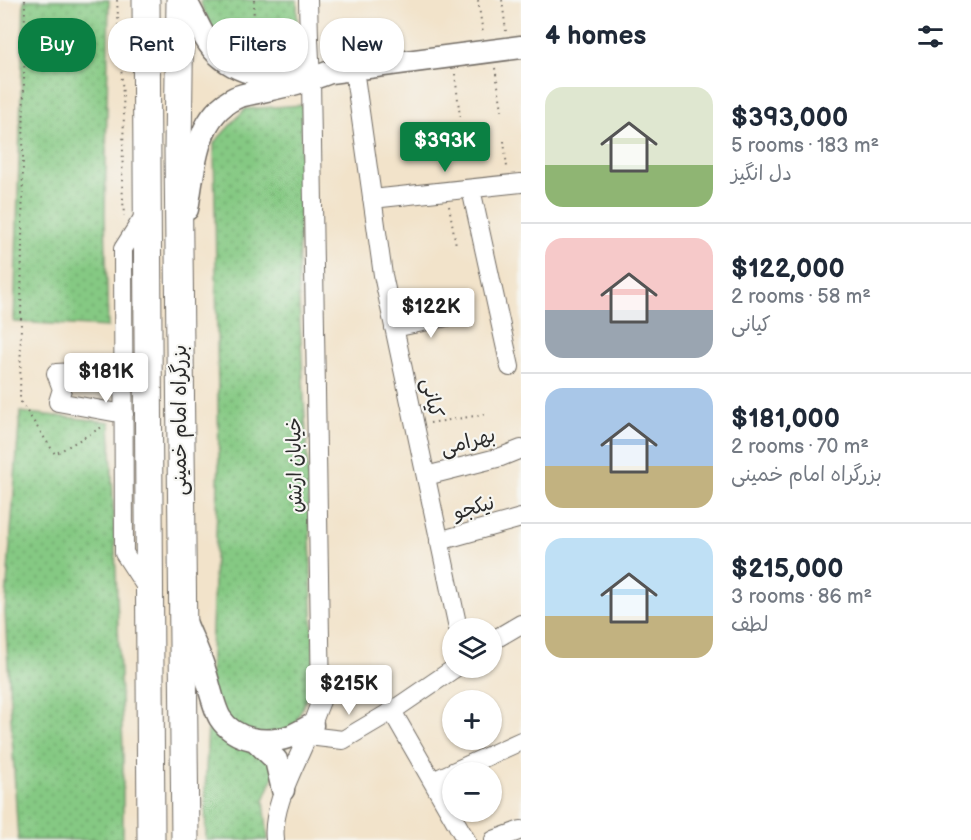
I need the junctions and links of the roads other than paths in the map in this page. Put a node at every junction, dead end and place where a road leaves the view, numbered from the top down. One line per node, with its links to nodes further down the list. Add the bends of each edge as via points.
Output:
1 (146, 0): 13 (highway, بزرگراه امام خمینی)
2 (180, 0): 14 (highway, بزرگراه امام خمینی)
3 (185, 0): 7 (main road, via 212,48 239,68 259,74)
4 (308, 0): 7 (street, خیابان ارتش, via 309,39)
5 (502, 50): 6 (main road)
6 (404, 62)
7 (317, 72): 8 (main road); 14 (main road, via 236,98 206,124 196,153); 31 (street, خیابان ارتش, via 321,701)
8 (320, 72)
9 (354, 72): 12 (street, کیانی)
10 (515, 184): 11 (street)
11 (471, 189): 12 (street); 17 (street)
12 (372, 199): 16 (street, کیانی)
13 (135, 217): 18 (street, via 123,249); 24 (highway, بزرگراه امام خمینی)
14 (179, 252): 25 (highway, بزرگراه امام خمینی)
15 (461, 314): 16 (street)
16 (394, 328): 21 (street, کیانی)
17 (509, 368)
18 (123, 373): 19 (street); 19 (street, via 56,373 62,389 58,402)
19 (124, 414): 24 (street, via 124,553)
20 (521, 449): 21 (street, بهرامی)
21 (426, 476): 23 (street, کیانی)
22 (521, 518): 23 (street, نیکجو)
23 (439, 541): 26 (street, کیانی)
24 (150, 594): 37 (highway, بزرگراه امام خمینی)
25 (182, 613): 32 (main road, via 219,716 240,736); 38 (highway, بزرگراه امام خمینی)
26 (456, 618)
27 (521, 624): 28 (street)
28 (502, 635)
29 (442, 677): 30 (street)
30 (392, 711): 31 (street, via 343,740); 34 (street)
31 (310, 731): 32 (main road, via 270,741); 35 (street, خیابان ارتش)
32 (255, 740): 35 (main road, via 276,760)
33 (521, 741): 34 (street)
34 (433, 782): 40 (street)
35 (283, 790): 39 (street, خیابان ارتش)
36 (521, 830): 41 (street)
37 (151, 840)
38 (185, 840)
39 (275, 840)
40 (466, 840)
41 (494, 840)

